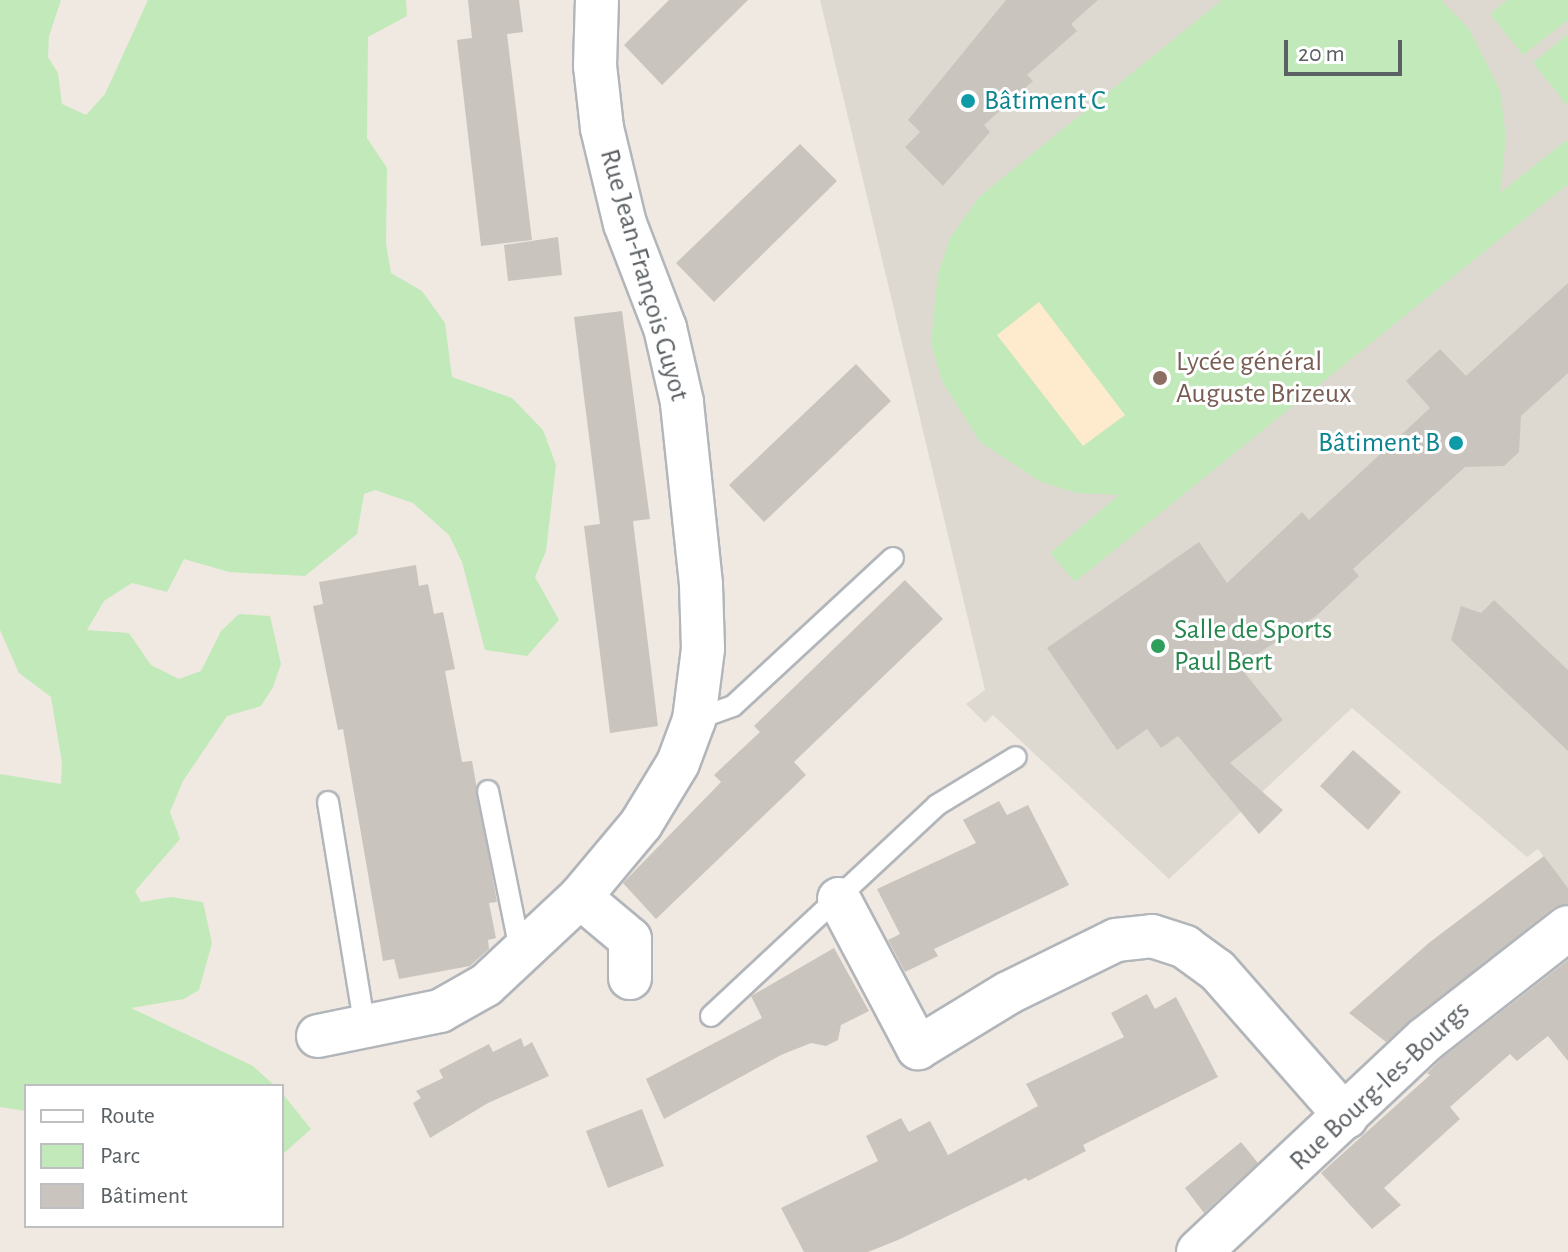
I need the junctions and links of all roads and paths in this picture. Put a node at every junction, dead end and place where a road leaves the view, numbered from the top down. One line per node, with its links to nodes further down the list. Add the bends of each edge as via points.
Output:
1 (597, 0): 3 (street, Rue Jean-François Guyot, via 595,66 602,128 628,236 674,360 687,443 703,649)
2 (893, 558): 3 (lane, via 733,706)
3 (694, 720): 7 (street, Rue Jean-François Guyot, via 678,763 641,824)
4 (1016, 757): 8 (lane, via 937,805)
5 (488, 791): 10 (lane)
6 (328, 802): 13 (lane)
7 (580, 897): 10 (street, Rue Jean-François Guyot); 11 (street, via 630,939)
8 (839, 899): 12 (lane); 15 (street, via 918,1048 1008,993 1116,940 1152,936 1185,947 1217,970)
9 (1568, 928): 15 (street, Rue Bourg-les-Bourgs, via 1426,1039)
10 (521, 954): 13 (street, Rue Jean-François Guyot, via 486,985 440,1011)
11 (630, 978)
12 (711, 1016)
13 (365, 1029): 14 (street, Rue Jean-François Guyot)
14 (318, 1036)
15 (1346, 1117): 16 (street, Rue Bourg-les-Bourgs)
16 (1199, 1252)

